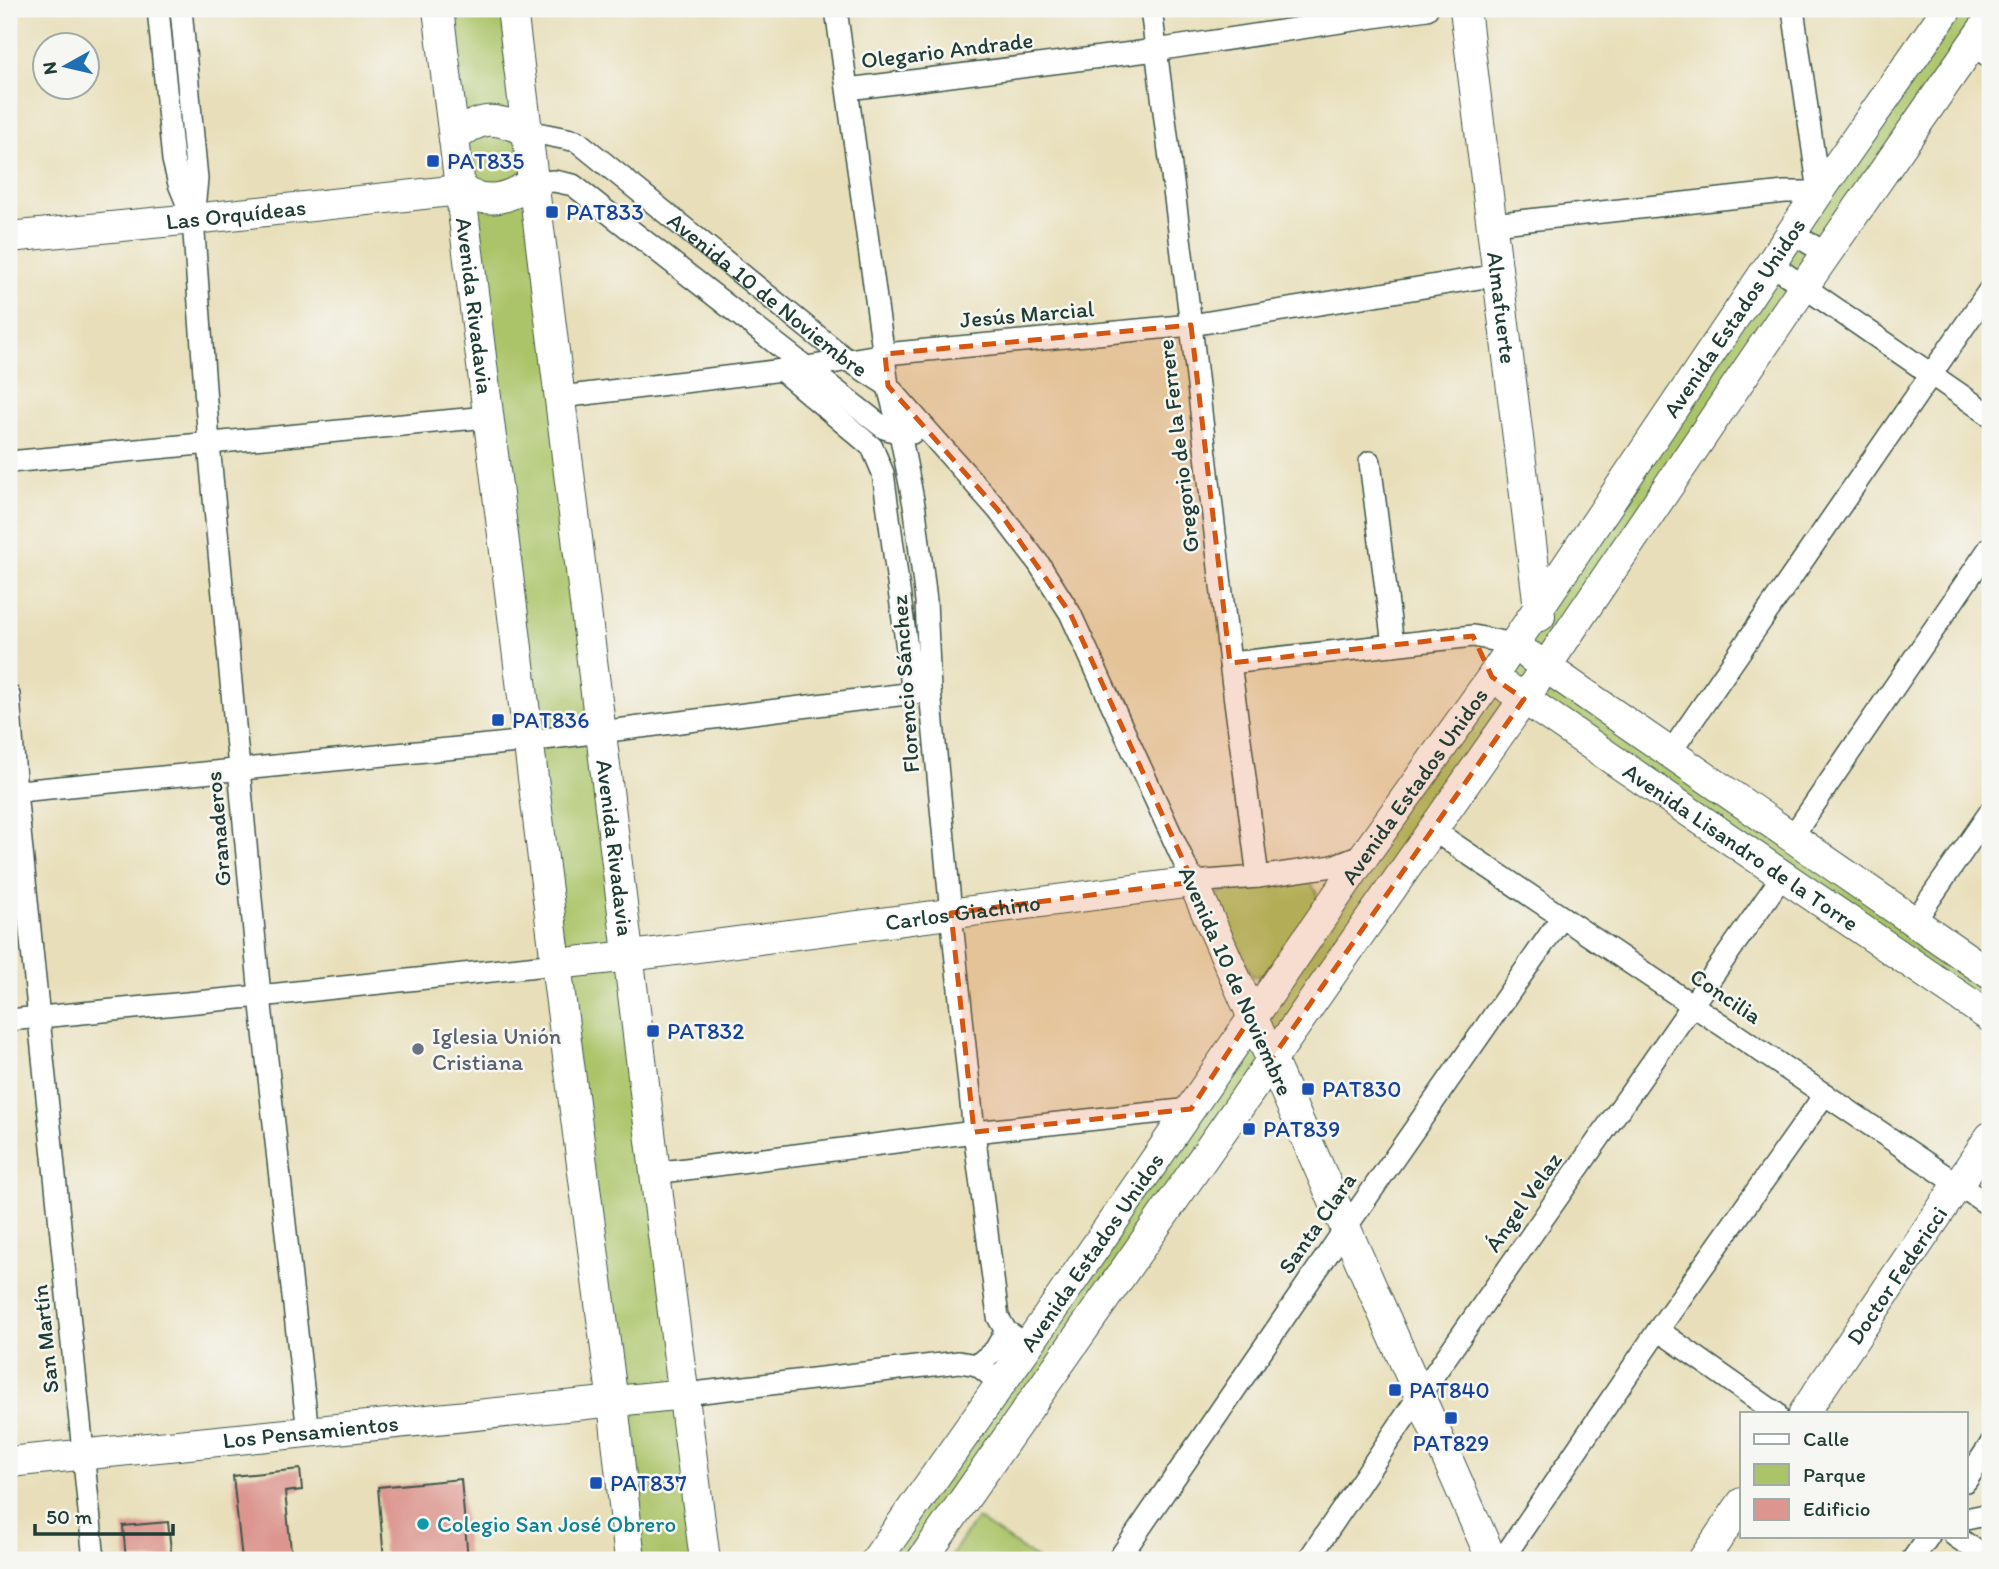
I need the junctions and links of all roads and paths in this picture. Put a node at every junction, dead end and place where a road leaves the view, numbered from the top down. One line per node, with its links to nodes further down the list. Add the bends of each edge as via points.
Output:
1 (158, 9): 20 (street, Granaderos, via 173,160)
2 (181, 9): 20 (street, Granaderos, via 197,179)
3 (438, 9): 16 (main road, Avenida Rivadavia)
4 (512, 9): 15 (main road, Avenida Rivadavia)
5 (836, 9): 14 (street, Florencio Sánchez)
6 (1151, 9): 12 (street, Gregorio de la Ferrere)
7 (1427, 9): 12 (street, Olegario Andrade)
8 (1465, 9): 21 (main road, Almafuerte)
9 (1793, 9): 19 (street)
10 (1947, 9): 19 (main road, Avenida Estados Unidos)
11 (1990, 19): 13 (main road, Avenida Estados Unidos)
12 (1156, 50): 14 (street, Olegario Andrade); 29 (street, Gregorio de la Ferrere)
13 (1981, 51): 24 (main road, Avenida Estados Unidos)
14 (848, 89): 30 (street, Florencio Sánchez)
15 (527, 131): 16 (main road, via 508,122 486,121 466,127); 17 (main road, Avenida Rivadavia); 31 (street, Avenida 10 de Noviembre, via 577,141)
16 (454, 139): 18 (main road, Avenida Rivadavia)
17 (533, 183): 18 (main road, via 496,199 475,198); 32 (street, Avenida 10 de Noviembre, via 554,181 573,186); 36 (main road, Avenida Rivadavia)
18 (460, 190): 20 (main road, Las Orquídeas); 38 (main road, Avenida Rivadavia)
19 (1819, 192): 21 (street); 22 (main road, Avenida Estados Unidos)
20 (193, 219): 23 (main road, Las Orquídeas); 41 (street, Granaderos)
21 (1492, 225): 26 (main road, Almafuerte)
22 (1792, 233): 24 (street); 25 (main road, Avenida Estados Unidos)
23 (9, 237)
24 (1827, 254): 27 (main road, Avenida Estados Unidos)
25 (1771, 264): 27 (street); 45 (main road, Avenida Estados Unidos)
26 (1498, 275): 29 (street, Jesús Marcial); 45 (main road, Almafuerte)
27 (1804, 286): 34 (street); 50 (main road, Avenida Estados Unidos)
28 (1990, 289): 34 (street)
29 (1191, 325): 30 (street, Jesús Marcial); 49 (street, Gregorio de la Ferrere)
30 (884, 354): 31 (street, Jesús Marcial); 35 (street, Florencio Sánchez)
31 (846, 359): 32 (street, Jesús Marcial); 35 (street, Avenida 10 de Noviembre)
32 (807, 367): 33 (street, Jesús Marcial); 39 (street, Avenida 10 de Noviembre, via 884,428)
33 (780, 370): 36 (street, Jesús Marcial); 52 (street, via 872,447 877,457)
34 (1931, 375): 37 (street); 57 (street)
35 (887, 386): 39 (street, Florencio Sánchez); 40 (street, Avenida 10 de Noviembre)
36 (561, 397): 55 (main road, Avenida Rivadavia)
37 (1990, 415)
38 (487, 417): 41 (street); 56 (main road, Avenida Rivadavia)
39 (900, 433): 40 (street, Avenida 10 de Noviembre); 52 (street, Florencio Sánchez, via 926,601)
40 (928, 433): 66 (street, Avenida 10 de Noviembre, via 998,510 1070,613)
41 (209, 444): 42 (street); 58 (street, Granaderos)
42 (9, 462)
43 (1370, 462): 47 (street)
44 (1990, 547): 62 (street)
45 (1539, 608): 48 (main road, Avenida Estados Unidos); 50 (main road, Almafuerte)
46 (1473, 636): 47 (street); 48 (street); 51 (street)
47 (1393, 645): 49 (street)
48 (1514, 645): 50 (main road, Avenida Lisandro de la Torre); 51 (main road, Avenida Estados Unidos)
49 (1230, 663): 65 (street, Gregorio de la Ferrere)
50 (1546, 668): 54 (main road, Avenida Estados Unidos); 57 (main road, Avenida Lisandro de la Torre)
51 (1492, 677): 54 (main road, Avenida Lisandro de la Torre); 63 (main road, Avenida Estados Unidos)
52 (921, 692): 55 (street); 67 (street, Florencio Sánchez)
53 (9, 695): 59 (street, San Martín)
54 (1524, 699): 61 (main road, Avenida Estados Unidos); 64 (main road, Avenida Lisandro de la Torre)
55 (601, 732): 56 (street); 70 (main road, Avenida Rivadavia)
56 (528, 741): 58 (street); 71 (main road, Avenida Rivadavia)
57 (1670, 753): 62 (main road, Avenida Lisandro de la Torre)
58 (239, 770): 59 (street); 73 (street, Granaderos)
59 (13, 792): 75 (street, San Martín)
60 (1990, 812): 69 (street)
61 (1433, 830): 68 (street, Concilia); 79 (main road, Avenida Estados Unidos)
62 (1793, 837): 69 (main road, Avenida Lisandro de la Torre)
63 (1366, 853): 65 (street, Carlos Giachino, via 1333,866); 76 (main road, Avenida Estados Unidos)
64 (1783, 875): 74 (street, Ángel Velaz); 77 (main road, Avenida Lisandro de la Torre)
65 (1258, 877): 66 (street, Carlos Giachino)
66 (1193, 882): 67 (main road, Carlos Giachino); 76 (main road, Avenida 10 de Noviembre)
67 (951, 914): 70 (main road, Carlos Giachino); 82 (street, Florencio Sánchez)
68 (1562, 917): 74 (street, Concilia); 87 (street, Santa Clara)
69 (1914, 922): 72 (main road, Avenida Lisandro de la Torre)
70 (630, 956): 71 (main road, Carlos Giachino); 84 (main road, Avenida Rivadavia)
71 (556, 964): 73 (street); 94 (main road, Avenida Rivadavia)
72 (1990, 974)
73 (260, 996): 75 (street); 98 (street, Granaderos)
74 (1693, 1006): 80 (street, Concilia); 93 (street, Ángel Velaz)
75 (39, 1017): 78 (street); 100 (street, San Martín)
76 (1251, 1017): 79 (main road, Avenida 10 de Noviembre); 81 (main road, Avenida Estados Unidos)
77 (1990, 1017)
78 (9, 1020)
79 (1270, 1061): 87 (main road, Avenida 10 de Noviembre); 90 (main road, Avenida Estados Unidos)
80 (1825, 1094): 85 (street, Concilia); 88 (street)
81 (1191, 1109): 82 (street); 89 (main road, Avenida Estados Unidos)
82 (974, 1132): 84 (street); 89 (street, Florencio Sánchez, via 998,1317)
83 (1990, 1137): 85 (main road, Doctor Federicci)
84 (655, 1173): 92 (main road, Avenida Rivadavia)
85 (1958, 1185): 86 (street, Concilia); 97 (main road, Doctor Federicci)
86 (1990, 1206)
87 (1345, 1229): 93 (main road, Avenida 10 de Noviembre); 113 (street, Santa Clara)
88 (1658, 1330): 96 (street); 116 (street)
89 (1017, 1338): 90 (main road); 91 (main road, Avenida Estados Unidos)
90 (1060, 1364): 95 (main road, Avenida Estados Unidos)
91 (988, 1374): 92 (street, via 959,1362); 95 (main road); 111 (main road, Avenida Estados Unidos)
92 (685, 1394): 94 (main road, Los Pensamientos); 110 (main road, Avenida Rivadavia)
93 (1419, 1396): 114 (street, Ángel Velaz); 115 (main road, Avenida 10 de Noviembre)
94 (613, 1403): 98 (main road, Los Pensamientos); 109 (main road, Avenida Rivadavia)
95 (1032, 1405): 112 (main road, Avenida Estados Unidos)
96 (1775, 1412)
97 (1805, 1412)
98 (308, 1433): 100 (main road, Los Pensamientos)
99 (1990, 1444): 102 (street)
100 (84, 1455): 101 (main road, Los Pensamientos); 108 (street, San Martín)
101 (9, 1462)
102 (1968, 1478)
103 (1740, 1506): 117 (main road)
104 (1990, 1514): 105 (street)
105 (1968, 1519)
106 (1928, 1538): 118 (street)
107 (1958, 1538): 119 (street)
108 (94, 1560)
109 (630, 1560)
110 (705, 1560)
111 (876, 1560)
112 (922, 1560)
113 (1118, 1560)
114 (1308, 1560)
115 (1492, 1560)
116 (1502, 1560)
117 (1703, 1560)
118 (1912, 1560)
119 (1990, 1560)

